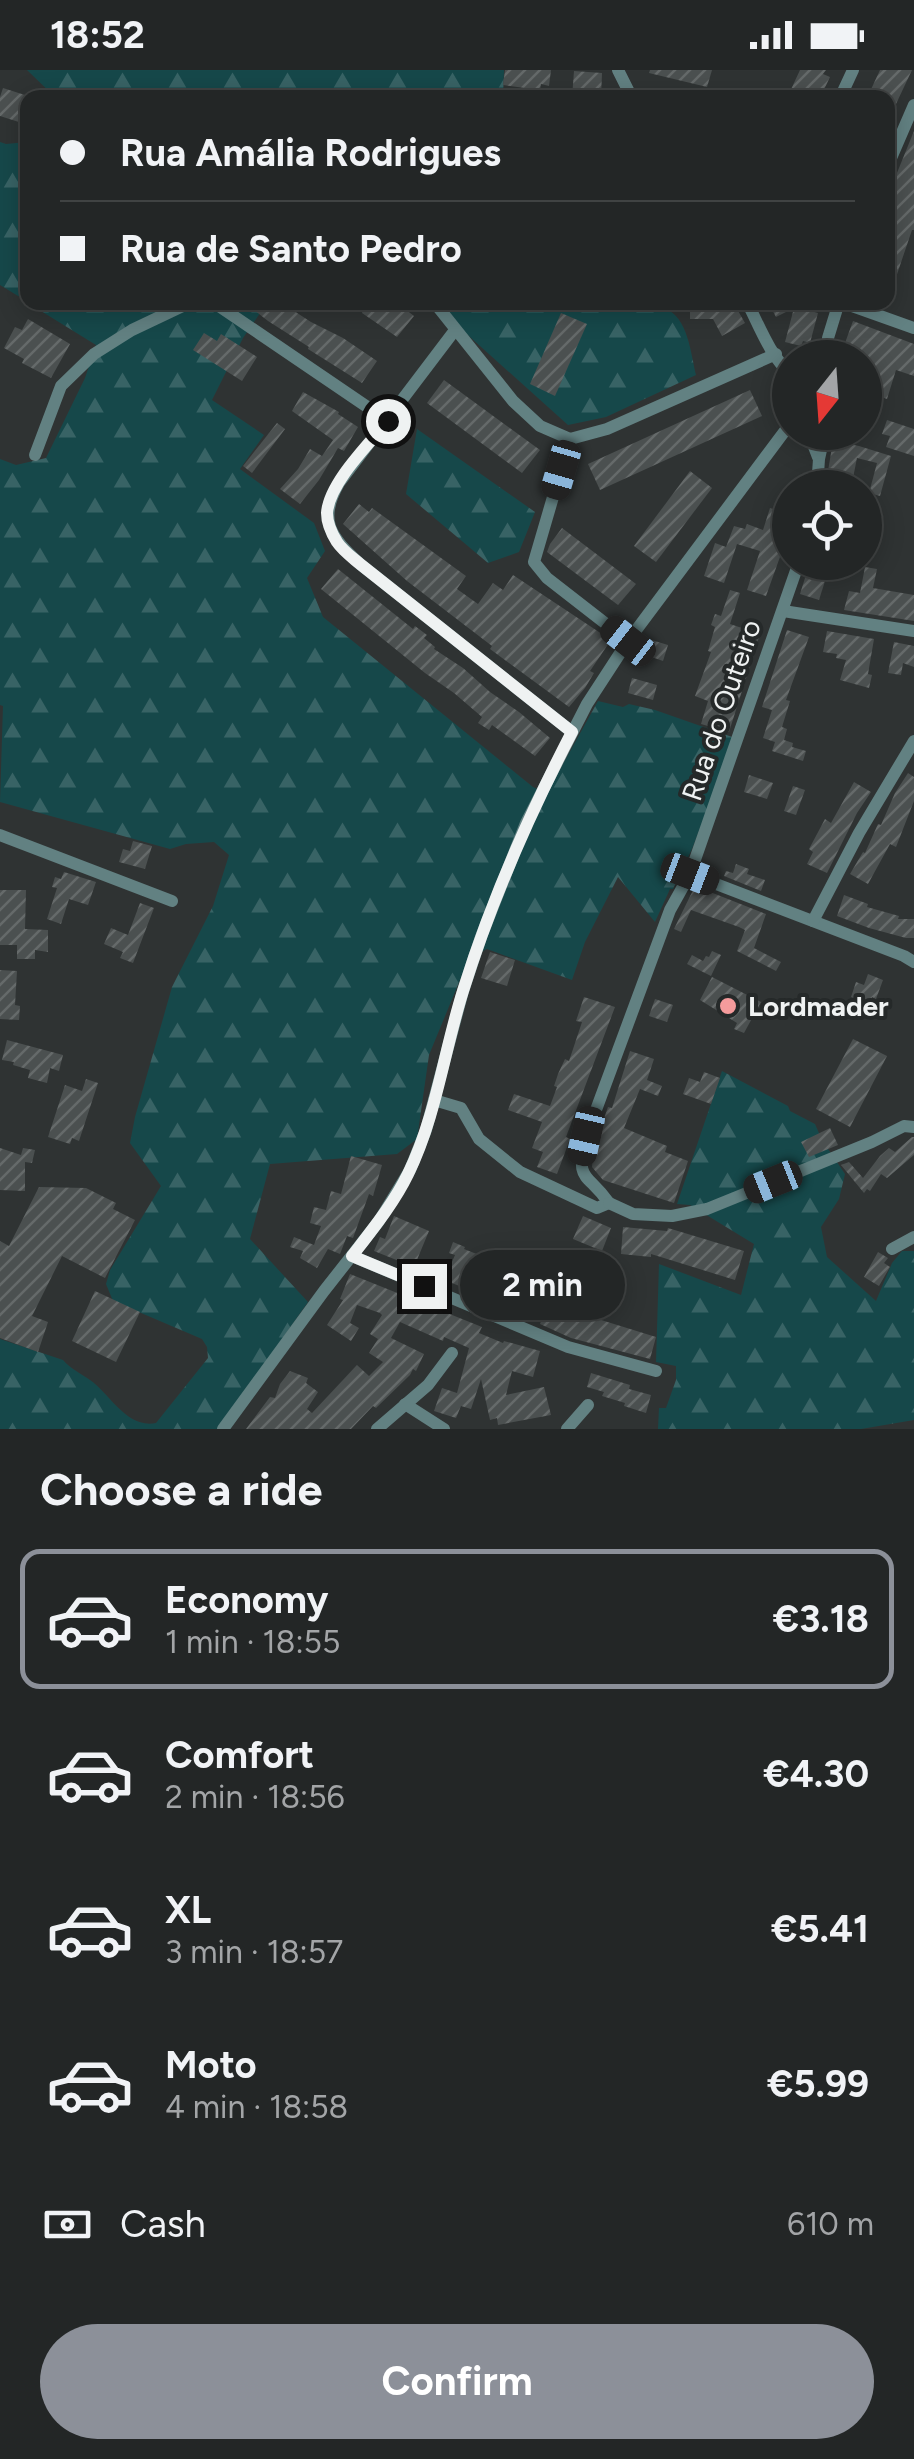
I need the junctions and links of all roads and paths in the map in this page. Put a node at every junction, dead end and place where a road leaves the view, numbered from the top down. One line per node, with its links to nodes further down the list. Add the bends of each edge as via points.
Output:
1 (627, 70): 2 (street)
2 (619, 71)
3 (914, 105): 4 (street)
4 (895, 131)
5 (174, 310): 21 (street, via 94,354 61,386)
6 (225, 310): 16 (street)
7 (440, 310): 12 (street)
8 (751, 310): 14 (street)
9 (837, 310): 13 (street)
10 (863, 310): 11 (street)
11 (914, 328)
12 (455, 330): 16 (street); 17 (street, via 513,401 540,426)
13 (828, 338)
14 (772, 350)
15 (772, 356): 17 (street, via 608,429)
16 (388, 421): 28 (street, via 331,496 327,514 338,544)
17 (570, 438): 27 (street, via 534,562)
18 (774, 450): 27 (street)
19 (815, 450): 22 (street)
20 (820, 450): 22 (street)
21 (35, 455)
22 (819, 460): 23 (street)
23 (818, 470)
24 (792, 580): 25 (street, Rua do Outeiro)
25 (783, 611): 26 (street); 31 (street, Rua do Outeiro)
26 (914, 631)
27 (628, 641): 28 (street)
28 (572, 732): 35 (street, via 526,823 482,937)
29 (914, 741): 33 (street)
30 (0, 834): 32 (street)
31 (690, 874): 33 (street); 37 (street, Rua do Outeiro, via 670,910 586,1136 580,1161 586,1181)
32 (172, 900)
33 (813, 920): 34 (street)
34 (914, 962)
35 (434, 1100): 37 (street, via 461,1108 479,1139 520,1172 597,1208); 40 (street, via 410,1170)
36 (914, 1127): 37 (street, via 707,1209 634,1214)
37 (609, 1203)
38 (914, 1237): 39 (street)
39 (892, 1249)
40 (352, 1256): 42 (street, via 568,1347); 46 (street)
41 (452, 1353): 43 (street)
42 (656, 1371)
43 (405, 1404): 47 (street); 48 (street)
44 (588, 1404): 45 (street)
45 (569, 1427): 49 (street)
46 (223, 1429)
47 (378, 1429)
48 (444, 1429)
49 (552, 1429)

